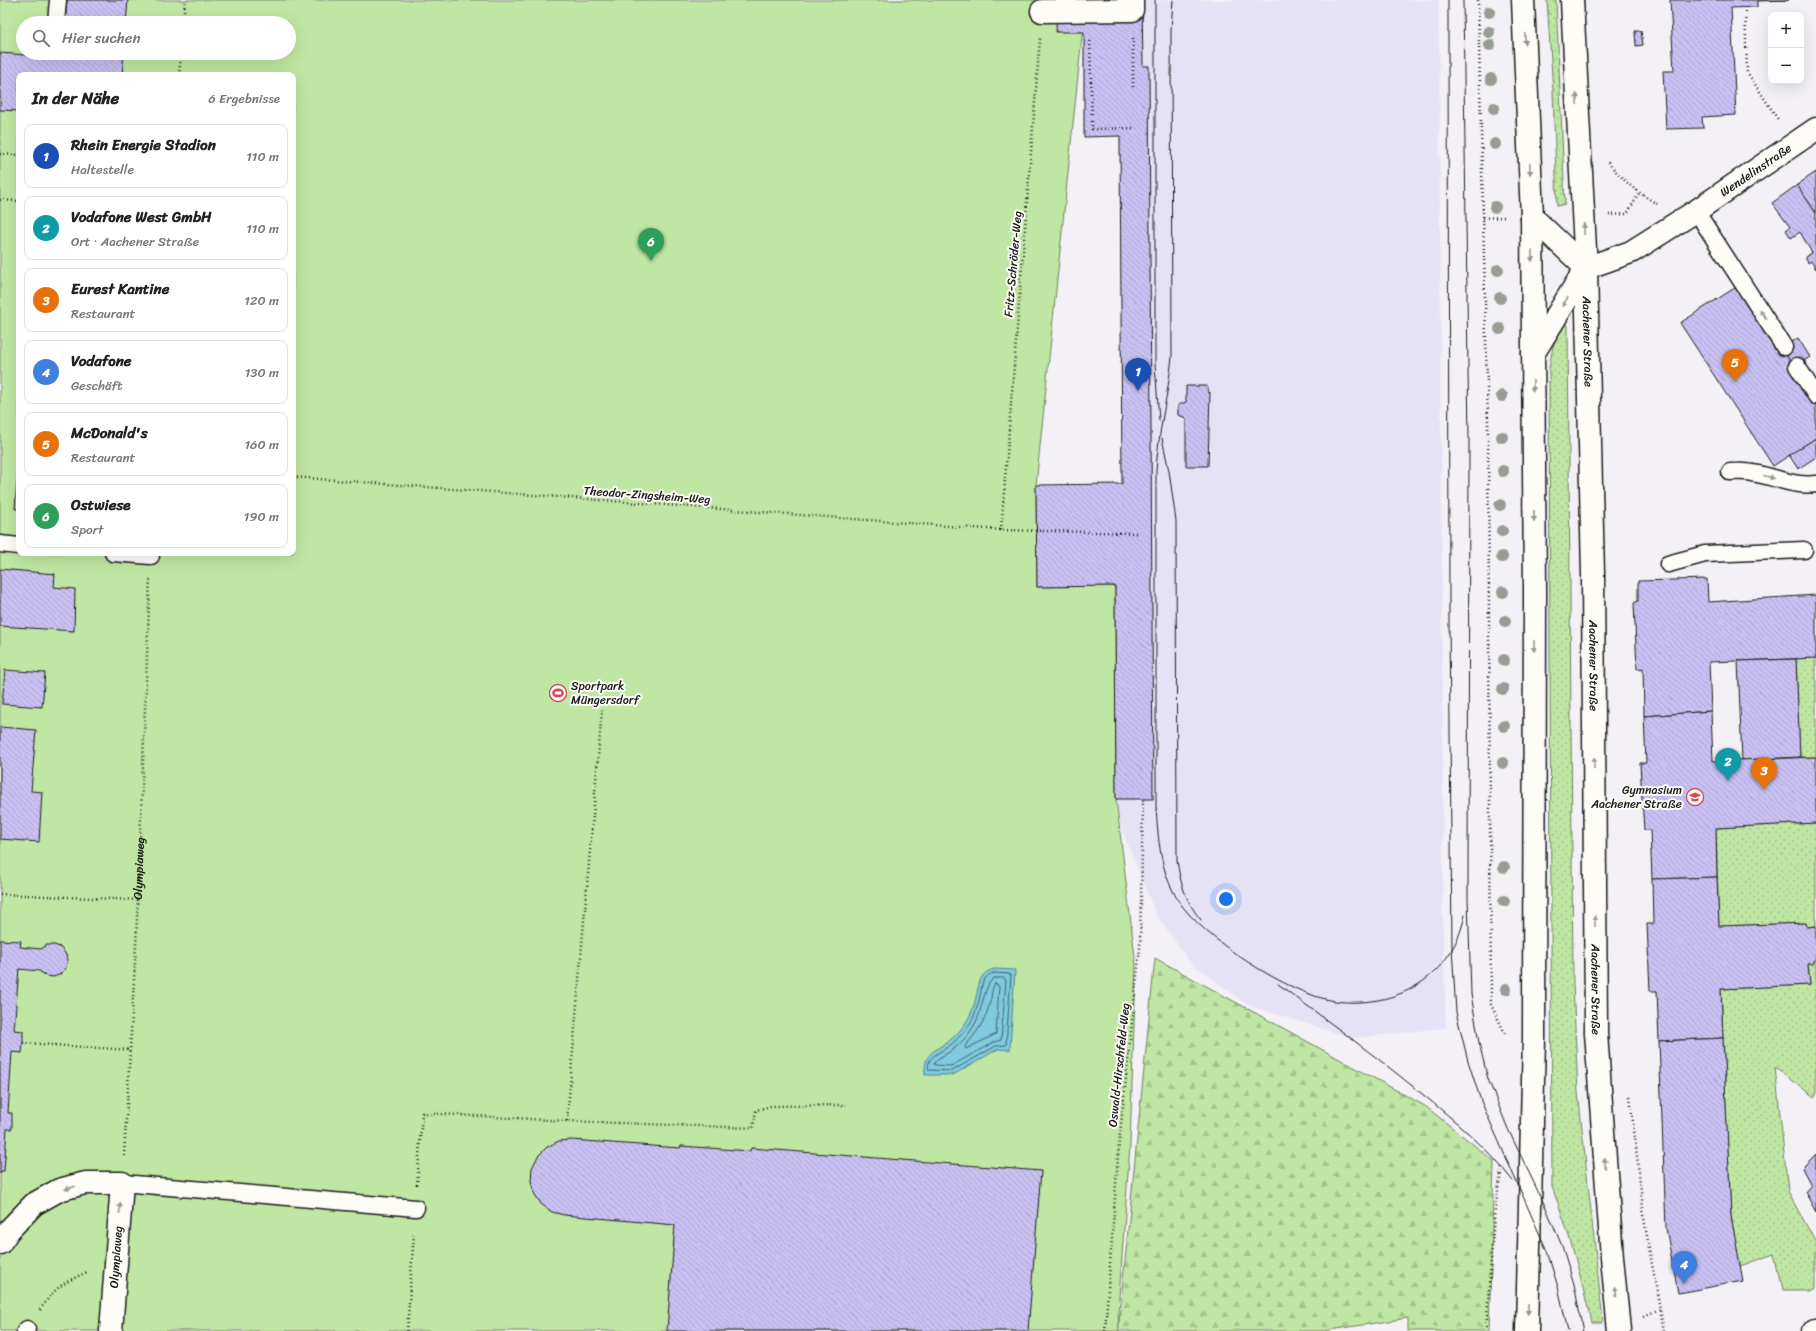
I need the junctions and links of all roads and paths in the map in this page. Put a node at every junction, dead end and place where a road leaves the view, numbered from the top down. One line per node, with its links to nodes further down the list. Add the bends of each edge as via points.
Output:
1 (58, 0): 9 (lane)
2 (185, 0): 10 (path)
3 (1478, 0): 44 (path, via 1488,425 1491,1004)
4 (1523, 0): 24 (main road, one-way to 24)
5 (1572, 0): 25 (main road, Aachener Straße, one-way to 5)
6 (1132, 5): 8 (main road); 14 (path)
7 (1744, 7): 15 (path, via 1747,72)
8 (1042, 12): 33 (path, Fritz-Schröder-Weg)
9 (57, 16)
10 (184, 16)
11 (1090, 32): 16 (path, via 1092,129)
12 (180, 60): 13 (path)
13 (179, 72)
14 (1133, 87)
15 (1778, 119)
16 (1135, 128)
17 (1816, 129): 23 (main road, Wendelinstraße)
18 (0, 154): 19 (path)
19 (16, 155)
20 (1607, 160): 23 (path, via 1639,193 1662,207)
21 (0, 200): 22 (path)
22 (16, 201)
23 (1696, 211): 25 (main road, Wendelinstraße, via 1631,252); 26 (lane, one-way to 23)
24 (1532, 217): 25 (main road); 27 (main road, one-way to 27)
25 (1586, 268): 27 (main road, one-way to 27); 60 (main road, Aachener Straße, one-way to 25, via 1596,1033)
26 (1784, 347)
27 (1533, 354): 59 (main road, one-way to 59, via 1534,1038)
28 (1797, 366): 29 (lane)
29 (1816, 396)
30 (1730, 472): 32 (lane, one-way to 32, via 1752,472 1789,483)
31 (296, 477): 33 (path, Theodor-Zingsheim-Weg)
32 (1816, 484)
33 (1000, 530): 34 (path, Theodor-Zingsheim-Weg)
34 (1137, 533)
35 (0, 544): 36 (lane)
36 (16, 546)
37 (1804, 550): 39 (lane, via 1705,554)
38 (151, 556): 43 (path, Olympiaweg)
39 (1668, 564)
40 (602, 710): 48 (path)
41 (1143, 800): 57 (path, Oswald-Hirschfeld-Weg, via 1140,948 1119,1143)
42 (0, 894): 43 (path)
43 (138, 900): 46 (path, Olympiaweg)
44 (1508, 1039)
45 (23, 1043): 46 (path)
46 (130, 1050): 50 (path, Olympiaweg)
47 (846, 1105): 48 (path, via 771,1106 756,1110 753,1128)
48 (567, 1121): 51 (path, via 422,1113)
49 (1503, 1160): 58 (path, via 1494,1216)
50 (122, 1183): 51 (lane); 52 (main road, one-way to 52, via 85,1183 60,1190 34,1204); 53 (main road, Olympiaweg, one-way to 50)
51 (416, 1208): 56 (path)
52 (0, 1243)
53 (116, 1261): 54 (path, via 70,1279 52,1292); 55 (main road, Olympiaweg)
54 (26, 1330)
55 (111, 1331)
56 (407, 1331)
57 (1106, 1331)
58 (1486, 1331)
59 (1527, 1331)
60 (1619, 1331)

